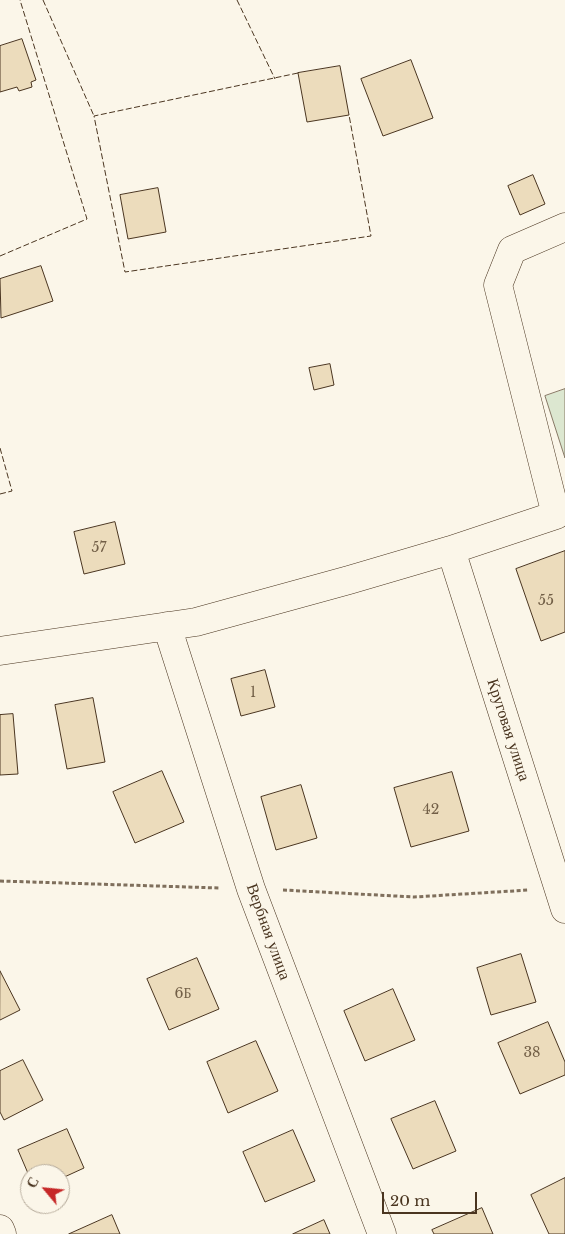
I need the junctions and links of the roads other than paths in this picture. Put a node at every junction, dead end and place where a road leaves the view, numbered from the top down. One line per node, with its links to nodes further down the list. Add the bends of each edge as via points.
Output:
1 (565, 227): 2 (street, via 512,250 498,285 556,515)
2 (451, 550): 3 (street, via 196,622); 5 (street, Круговая улица)
3 (167, 626): 4 (street); 8 (street, Вербная улица, via 251,889)
4 (0, 651)
5 (565, 909)
6 (0, 1229): 7 (street)
7 (2, 1234)
8 (382, 1234)

